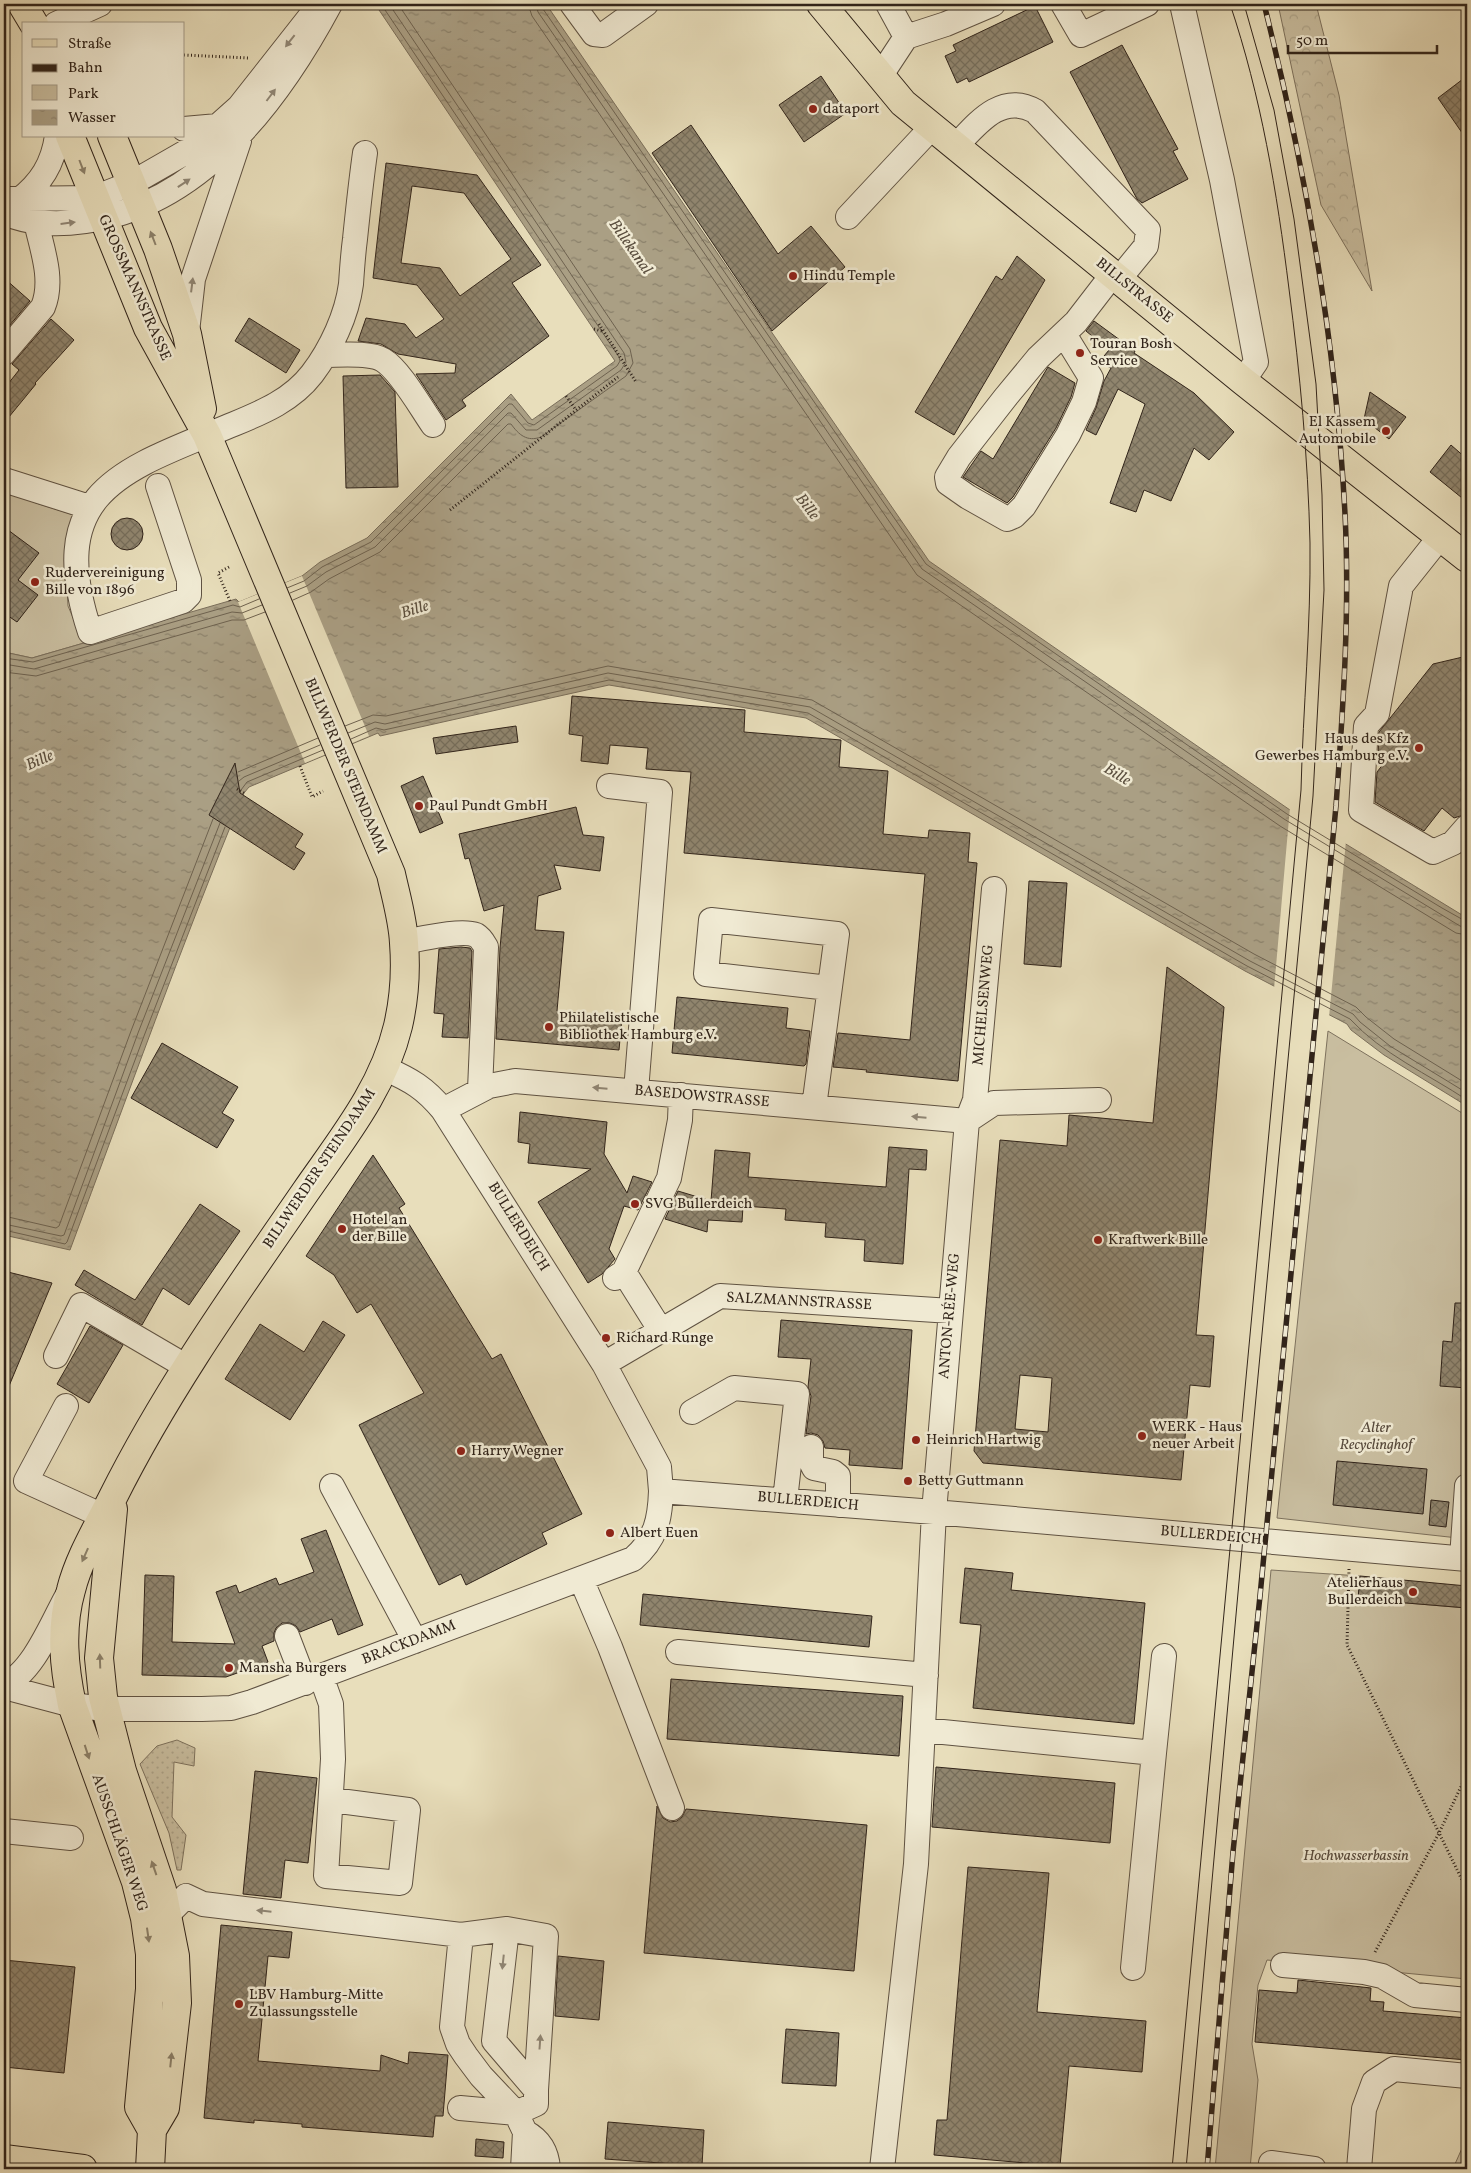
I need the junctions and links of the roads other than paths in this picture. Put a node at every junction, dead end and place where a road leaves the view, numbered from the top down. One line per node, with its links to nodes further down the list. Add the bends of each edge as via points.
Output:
1 (22, 4): 13 (main road)
2 (100, 4): 14 (street)
3 (321, 4): 17 (street, one-way to 17, via 239,107)
4 (330, 4): 20 (street, one-way to 4, via 306,49)
5 (572, 4): 6 (street, via 594,34 603,35)
6 (646, 4)
7 (821, 4): 16 (main road, BILLSTRASSE)
8 (888, 4): 15 (street)
9 (992, 4): 15 (street)
10 (1063, 4): 11 (street, via 1081,35)
11 (1147, 4)
12 (1182, 4): 36 (street, via 1222,180 1256,362)
13 (33, 22)
14 (60, 22)
15 (906, 38): 16 (street)
16 (880, 75): 18 (main road, BILLSTRASSE, via 903,102)
17 (218, 126): 19 (street); 26 (street)
18 (933, 126): 24 (main road, BILLSTRASSE); 29 (street)
19 (185, 129)
20 (242, 133): 26 (street, one-way to 20, via 176,188 198,173); 32 (street, one-way to 20, via 193,279)
21 (57, 138): 27 (street, via 51,163 43,177)
22 (71, 138): 28 (main road, GROSSMANNSTRASSE, one-way to 28)
23 (113, 138): 26 (main road, GROSSMANNSTRASSE)
24 (956, 146): 31 (main road, BILLSTRASSE); 31 (street, via 984,116 1009,104 1024,105 1034,111 1148,230 1146,246)
25 (365, 153): 35 (street, via 350,286 342,317)
26 (136, 194): 28 (street); 32 (main road, GROSSMANNSTRASSE, one-way to 26)
27 (9, 204): 28 (street); 30 (street)
28 (98, 208): 30 (street, one-way to 28, via 56,225); 38 (main road, GROSSMANNSTRASSE, via 148,328)
29 (848, 217)
30 (36, 222): 34 (street, via 47,272 46,299 43,307)
31 (1116, 277): 33 (street); 36 (main road, BILLSTRASSE)
32 (187, 334): 38 (main road, GROSSMANNSTRASSE)
33 (1064, 334): 33 (street, via 1038,358 1005,398 947,477 948,483 1007,519 1024,506 1068,435 1087,394 1091,378)
34 (4, 353)
35 (325, 354): 37 (street, via 382,359 393,367); 38 (street, via 306,380 282,402)
36 (1243, 381): 42 (main road, BILLSTRASSE)
37 (433, 425)
38 (207, 435): 41 (street, via 142,462); 44 (main road, GROSSMANNSTRASSE)
39 (4, 480): 41 (street)
40 (158, 486): 41 (street, via 190,585 189,595 183,601 90,632 83,611 75,555)
41 (89, 506)
42 (1440, 537): 43 (main road, BILLSTRASSE); 46 (street, via 1401,586 1377,714 1366,726 1362,810 1433,852 1453,843)
43 (1467, 558)
44 (270, 589): 48 (main road, BILLWERDER STEINDAMM, via 391,874)
45 (609, 786): 52 (street, via 660,792)
46 (1467, 827)
47 (994, 889): 57 (street, MICHELSENWEG, via 975,1100)
48 (404, 942): 50 (main road, BILLWERDER STEINDAMM, via 404,980 398,1025); 51 (street, via 474,934 486,947)
49 (829, 988): 49 (street, via 837,934 711,920 706,974); 55 (street)
50 (384, 1068): 56 (street, BULLERDEICH, via 428,1093); 62 (main road, BILLWERDER STEINDAMM, via 357,1116)
51 (480, 1090): 52 (street, BASEDOWSTRASSE, one-way to 51, via 515,1081); 56 (street, BASEDOWSTRASSE)
52 (636, 1091): 53 (street, BASEDOWSTRASSE)
53 (681, 1095): 55 (street, BASEDOWSTRASSE); 59 (street, via 680,1120 669,1178 619,1275)
54 (1099, 1100): 57 (street, via 994,1103)
55 (814, 1107): 57 (street, BASEDOWSTRASSE, one-way to 55)
56 (443, 1110): 61 (street, BULLERDEICH)
57 (968, 1121): 58 (street, ANTON-RÉE-WEG)
58 (951, 1311): 59 (street, SALZMANNSTRASSE, via 720,1296); 72 (street, ANTON-RÉE-WEG)
59 (661, 1331): 61 (street, SALZMANNSTRASSE)
60 (56, 1356): 62 (street, via 81,1305)
61 (604, 1364): 68 (street, BULLERDEICH, via 659,1467)
62 (187, 1367): 71 (main road, BILLWERDER STEINDAMM, via 148,1430)
63 (66, 1406): 71 (street, via 26,1481)
64 (692, 1412): 69 (street, via 734,1388 797,1394)
65 (811, 1447): 70 (street, via 814,1468 834,1472 838,1476)
66 (332, 1486): 77 (street)
67 (1467, 1486): 73 (street)
68 (661, 1491): 69 (street, BULLERDEICH); 74 (street, BRACKDAMM, via 660,1515 644,1550 633,1559)
69 (784, 1500): 70 (street, BULLERDEICH)
70 (838, 1505): 72 (street, BULLERDEICH)
71 (108, 1506): 75 (main road, BILLWERDER STEINDAMM, one-way to 75); 84 (main road, BILLWERDER STEINDAMM, one-way to 71, via 99,1658)
72 (934, 1512): 73 (street, BULLERDEICH); 80 (street, ANTON-RÉE-WEG)
73 (1464, 1558)
74 (580, 1580): 77 (street, BRACKDAMM); 88 (street, via 610,1647)
75 (71, 1590): 82 (street, via 32,1658 22,1672); 83 (main road, BILLWERDER STEINDAMM, via 64,1655)
76 (287, 1636): 81 (street)
77 (415, 1641): 81 (street, BRACKDAMM)
78 (678, 1652): 80 (street)
79 (1164, 1656): 86 (street)
80 (926, 1675): 85 (street, ANTON-RÉE-WEG)
81 (313, 1680): 84 (street, BRACKDAMM, via 230,1708); 87 (street, via 331,1704)
82 (4, 1685): 83 (street, BRACKDAMM)
83 (72, 1705): 84 (street, BRACKDAMM); 101 (main road, AUSSCHLÄGER WEG, one-way to 101, via 136,1882 145,1918 150,1989 139,2107)
84 (104, 1709): 91 (main road, AUSSCHLÄGER WEG, one-way to 84, via 162,1890)
85 (923, 1730): 86 (street); 108 (street, ANTON-RÉE-WEG, via 916,1864)
86 (1154, 1753): 95 (street)
87 (332, 1800): 87 (street, via 408,1810 400,1883 326,1876)
88 (672, 1808)
89 (4, 1831): 90 (street)
90 (71, 1838)
91 (167, 1915): 93 (street, one-way to 91, via 203,1904 186,1896); 101 (main road, AUSSCHLÄGER WEG, one-way to 91, via 166,2108 177,2003 175,1956)
92 (506, 1929): 93 (street); 98 (street, one-way to 98, via 494,2042); 98 (street, one-way to 92, via 546,1936)
93 (461, 1935): 100 (street, via 452,2027 458,2044 481,2076)
94 (1283, 1965): 96 (street, via 1364,1972 1382,1976 1415,1995)
95 (1132, 1968)
96 (1467, 2000)
97 (1467, 2076): 110 (street, via 1394,2069 1374,2082 1364,2109)
98 (536, 2090): 100 (street, via 536,2104)
99 (460, 2108): 100 (street)
100 (521, 2123): 106 (street); 107 (street, via 544,2150)
101 (152, 2130): 105 (main road, AUSSCHLÄGER WEG)
102 (4, 2160): 104 (main road)
103 (1271, 2163): 109 (street)
104 (83, 2169)
105 (150, 2169)
106 (523, 2169)
107 (548, 2169)
108 (882, 2169)
109 (1314, 2169)
110 (1359, 2169)

